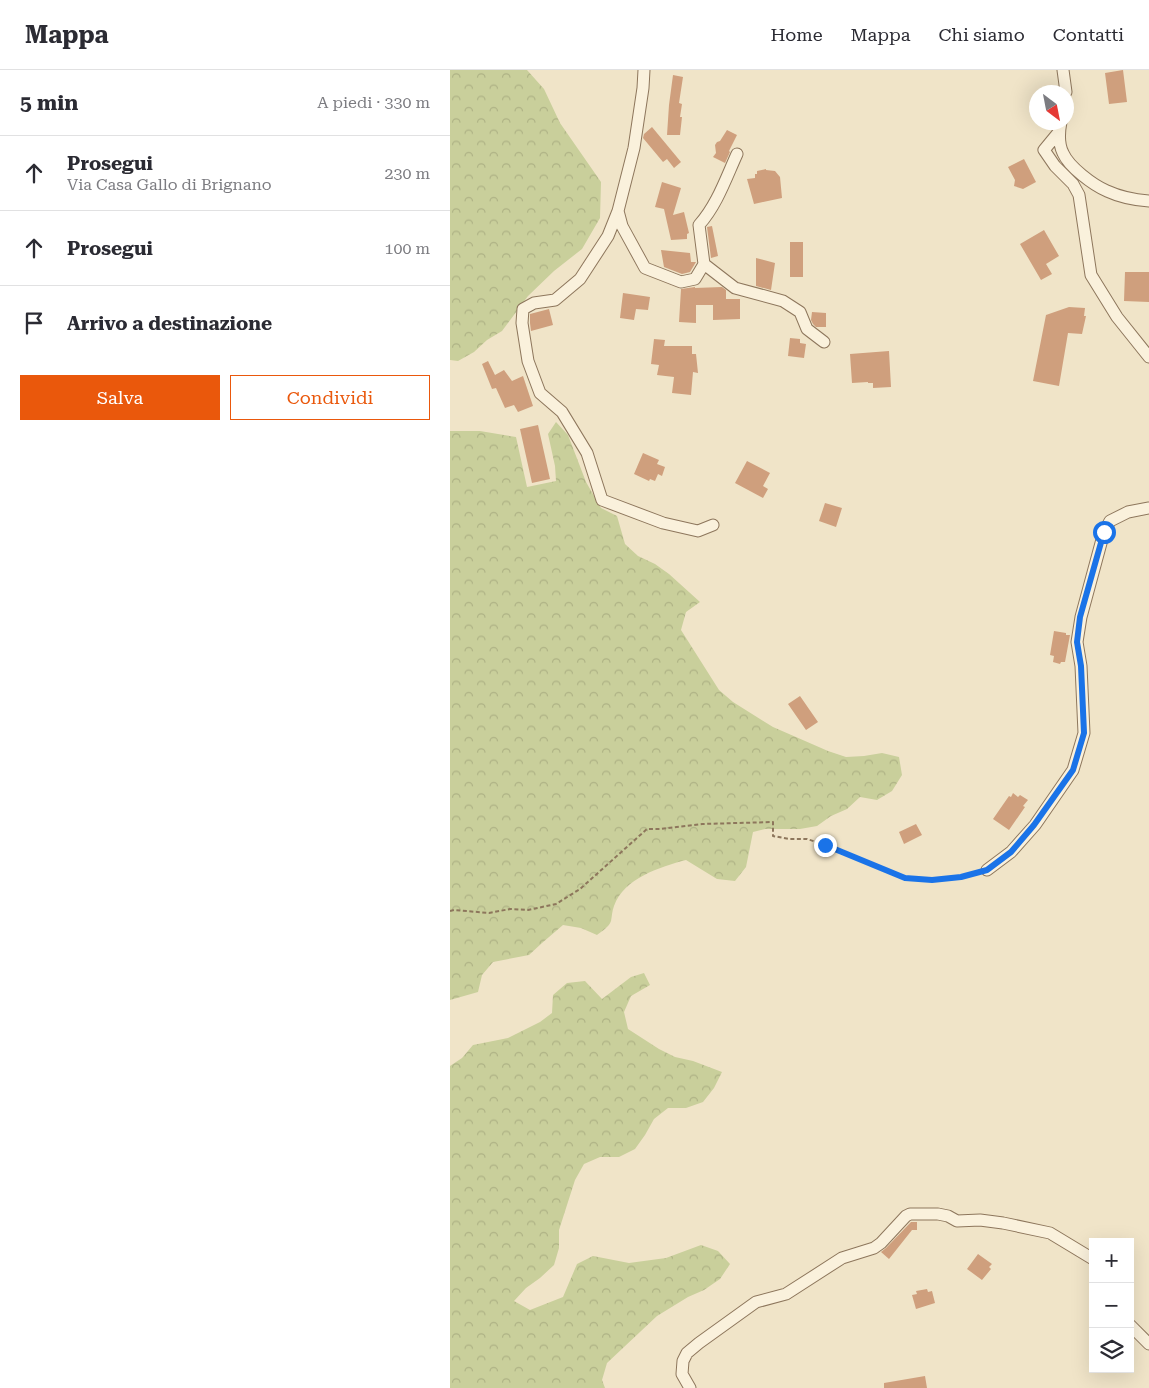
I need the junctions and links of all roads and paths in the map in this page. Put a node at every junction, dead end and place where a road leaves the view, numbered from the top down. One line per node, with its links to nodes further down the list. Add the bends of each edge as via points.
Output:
1 (644, 70): 8 (street, via 634,148)
2 (1063, 70): 3 (street)
3 (1065, 85)
4 (1059, 130): 11 (street, via 1044,150 1079,195 1091,275 1117,317)
5 (1060, 130): 7 (street, via 1062,153 1084,177 1105,191)
6 (737, 154): 9 (street, via 708,215 699,225)
7 (1149, 201)
8 (618, 211): 9 (street, via 622,226 645,268 681,282 695,279); 13 (street, via 608,236 580,279 555,300 534,303 523,309 528,361 540,393 562,412 587,453 602,500 663,523 698,531)
9 (704, 264): 10 (street, via 735,288 783,301 794,308 800,312 808,329)
10 (824, 342)
11 (1149, 357)
12 (1149, 508): 14 (street, via 1128,512 1110,521 1104,532 1080,617 1077,642 1084,733 1073,770 1029,832 1011,852)
13 (713, 526)
14 (987, 870): 15 (path, via 932,880 905,878 807,839 773,836 773,822 702,824 647,829 580,890 556,904 489,913)
15 (450, 911)
16 (1089, 1257): 19 (street, via 1050,1233 1003,1223 910,1214 874,1248 842,1258 786,1294 756,1302 699,1342 686,1353 683,1361 682,1374)
17 (1133, 1328): 18 (street)
18 (1149, 1344)
19 (690, 1388)

